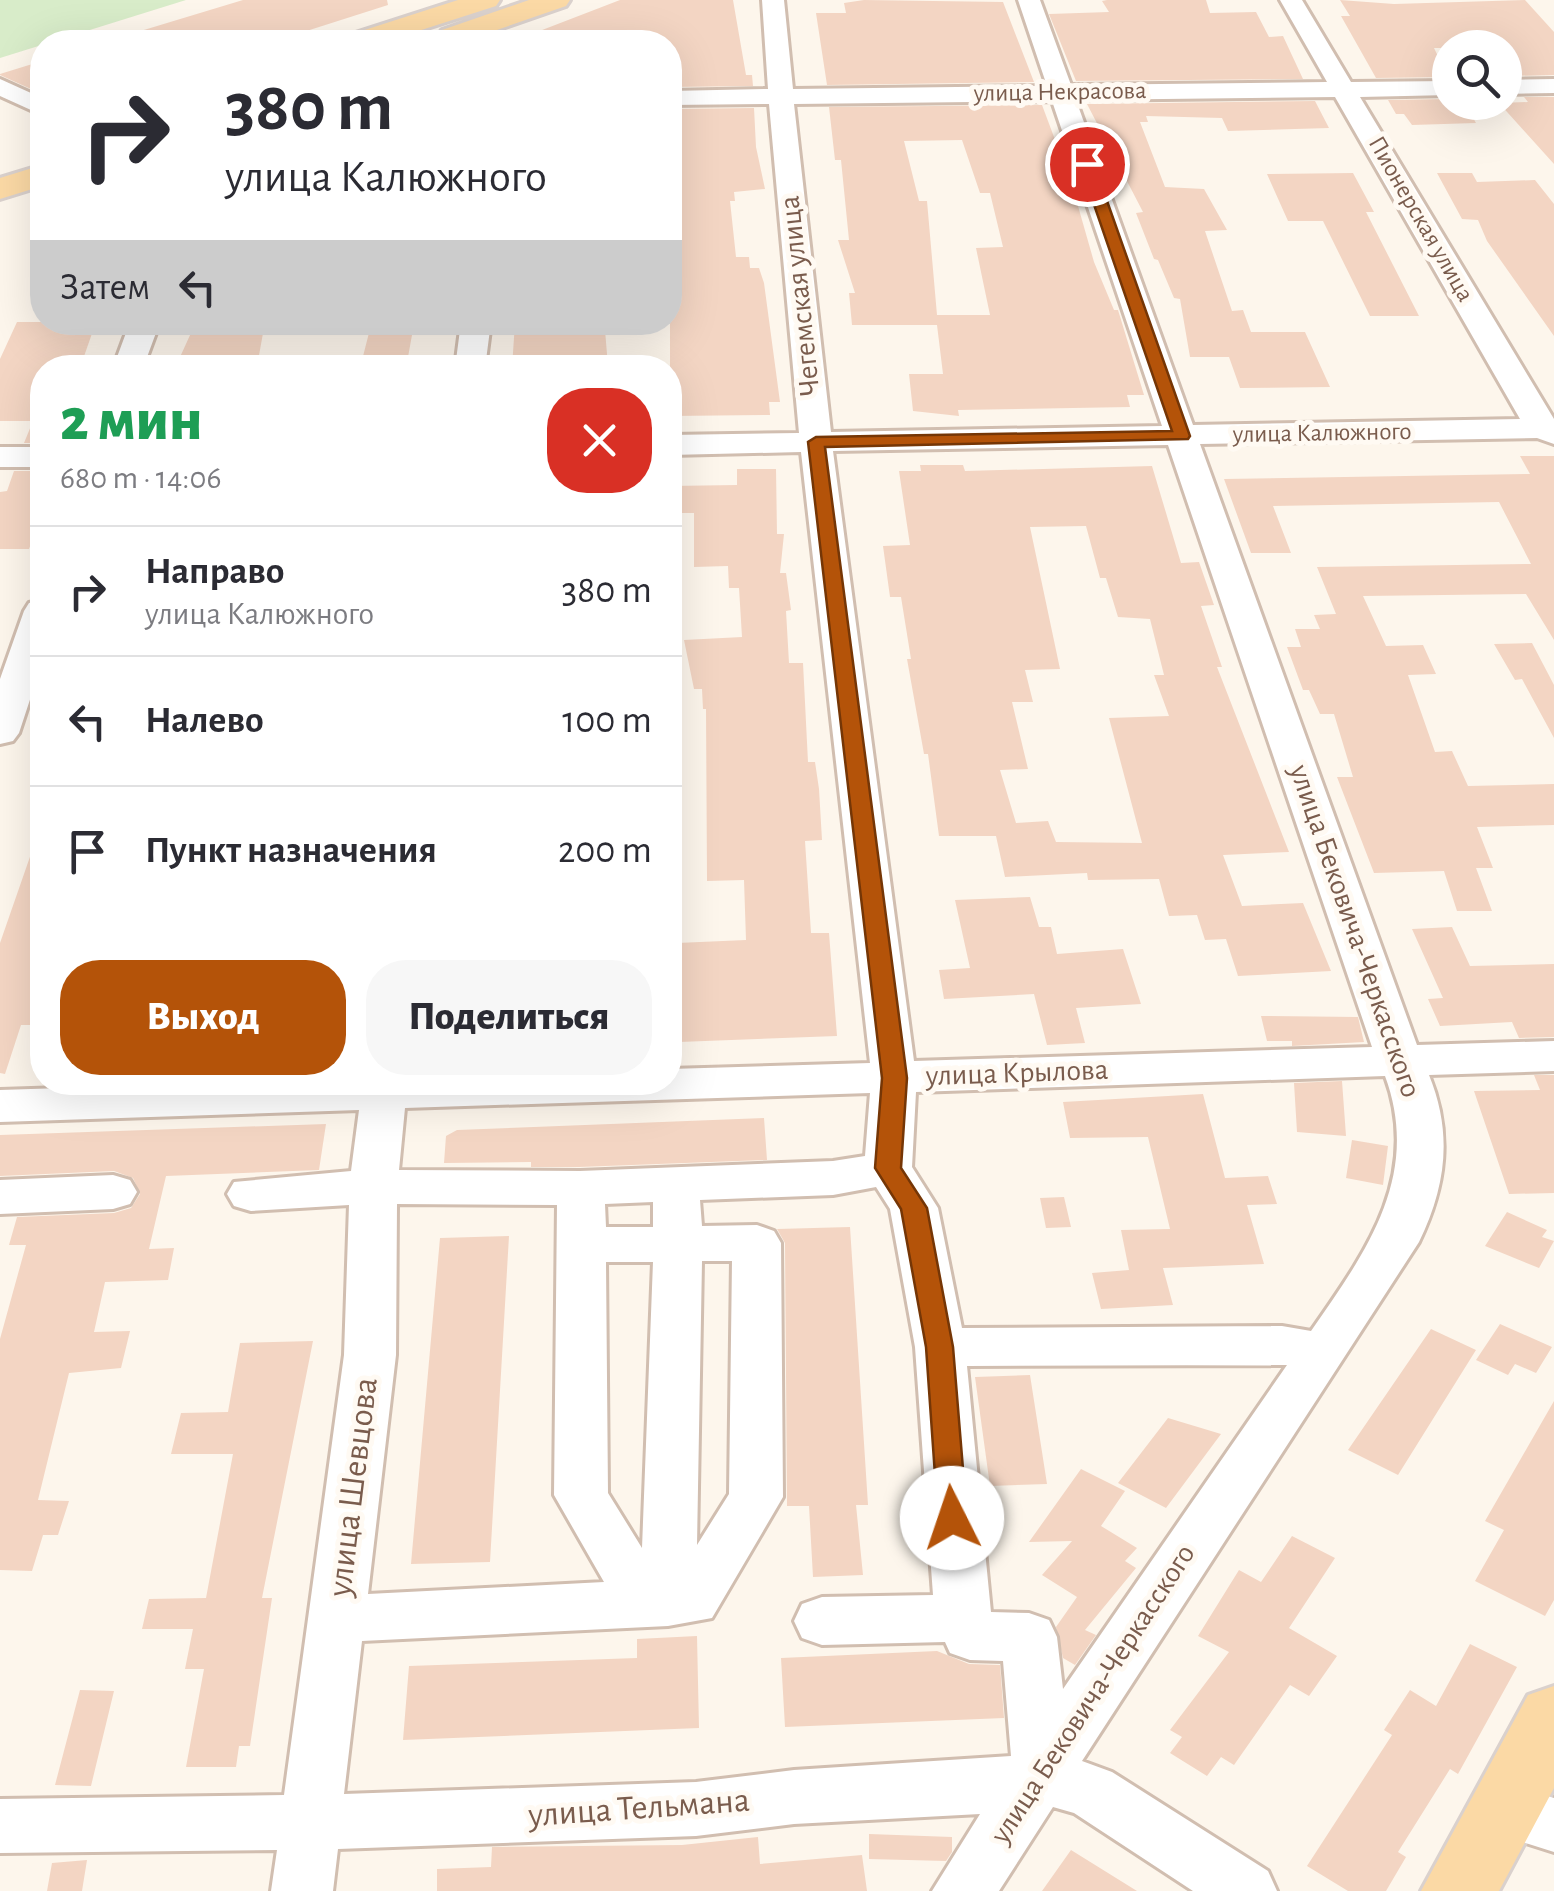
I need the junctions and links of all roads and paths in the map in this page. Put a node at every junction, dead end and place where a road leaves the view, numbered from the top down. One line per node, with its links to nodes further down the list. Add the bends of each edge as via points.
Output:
1 (486, 0): 6 (main road)
2 (556, 0): 7 (main road)
3 (774, 0): 14 (street, Чегемская улица)
4 (1029, 0): 13 (street, улица Бековича-Черкасского)
5 (1291, 0): 12 (street, Пионерская улица)
6 (393, 30)
7 (467, 30)
8 (0, 86): 16 (street)
9 (1554, 86): 10 (street)
10 (1522, 87)
11 (1432, 88): 12 (street, улица Некрасова)
12 (1346, 89): 13 (street, улица Некрасова); 21 (street, Пионерская улица)
13 (1062, 92): 14 (street, улица Некрасова); 22 (street, улица Бековича-Черкасского)
14 (779, 96): 15 (street, улица Некрасова); 23 (street, Чегемская улица)
15 (682, 98)
16 (30, 102)
17 (30, 151): 18 (main road)
18 (0, 161)
19 (30, 179): 20 (main road)
20 (0, 189)
21 (1550, 430): 22 (street, улица Калюжного)
22 (1182, 436): 23 (street, улица Калюжного); 30 (street, улица Бековича-Черкасского)
23 (816, 442): 24 (street, улица Калюжного); 31 (street, Чегемская улица)
24 (682, 445)
25 (0, 457): 26 (street)
26 (30, 457)
27 (30, 646): 28 (street)
28 (0, 734)
29 (1554, 1056): 30 (street, улица Крылова)
30 (1399, 1060): 31 (street, улица Крылова); 46 (street, улица Бековича-Черкасского, via 1417,1107 1418,1184 1372,1280)
31 (894, 1078): 32 (street, улица Крылова); 36 (street, Чегемская улица)
32 (682, 1083)
33 (248, 1095): 35 (street, улица Крылова)
34 (382, 1095): 38 (street, улица Шевцова)
35 (0, 1106)
36 (888, 1168): 37 (street, via 833,1178); 45 (street, via 914,1208)
37 (676, 1183): 39 (street); 43 (street)
38 (374, 1187): 39 (street); 41 (street); 49 (street, улица Шевцова, via 370,1355)
39 (580, 1188): 44 (street)
40 (112, 1192): 42 (street)
41 (251, 1194)
42 (0, 1197)
43 (678, 1244): 44 (street); 47 (street); 47 (street, via 757,1243 756,1497 692,1601)
44 (582, 1245): 47 (street, via 581,1495)
45 (940, 1347): 46 (street, via 1282,1345); 48 (street)
46 (1324, 1352): 52 (street, улица Бековича-Черкасского, via 1177,1563)
47 (657, 1603): 49 (street)
48 (964, 1618): 50 (street); 52 (street, via 970,1636 1029,1638)
49 (336, 1619): 54 (street, улица Шевцова)
50 (822, 1622)
51 (1554, 1716): 53 (main road)
52 (1042, 1777): 54 (street, улица Тельмана, via 696,1809); 57 (street, улица Бековича-Черкасского); 58 (street, улица Тельмана, via 1092,1791)
53 (1529, 1818): 59 (main road)
54 (310, 1820): 55 (street, улица Тельмана); 56 (street, улица Шевцова)
55 (0, 1826)
56 (302, 1891)
57 (963, 1891)
58 (1246, 1891)
59 (1459, 1891)

